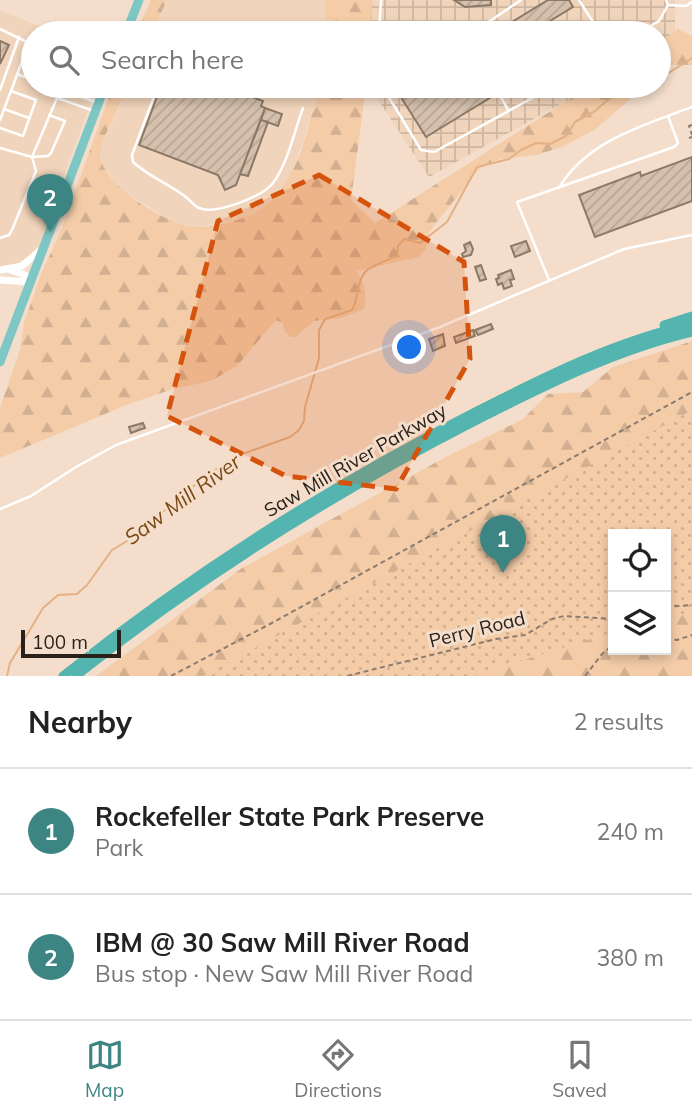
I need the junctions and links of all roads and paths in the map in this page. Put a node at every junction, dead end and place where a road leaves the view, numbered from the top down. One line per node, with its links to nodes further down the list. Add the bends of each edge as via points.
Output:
1 (139, 0): 8 (main road)
2 (381, 0): 9 (lane)
3 (521, 0): 10 (lane)
4 (579, 0): 11 (lane)
5 (666, 0): 7 (lane)
6 (692, 2): 7 (lane)
7 (668, 5): 12 (lane)
8 (131, 21)
9 (380, 21)
10 (490, 21)
11 (592, 21)
12 (659, 21)
13 (0, 29): 14 (lane)
14 (19, 37): 18 (lane)
15 (21, 64): 16 (lane)
16 (17, 74): 17 (lane); 19 (lane)
17 (21, 76)
18 (0, 90)
19 (11, 91): 20 (lane); 32 (lane)
20 (21, 95)
21 (30, 98): 36 (lane, via 36,100)
22 (78, 98): 29 (lane)
23 (100, 98): 29 (main road)
24 (154, 98): 31 (lane, via 133,162 197,208 209,210 253,198 269,187)
25 (389, 98): 33 (lane, via 421,150 428,153)
26 (502, 98): 33 (lane)
27 (531, 98): 33 (lane)
28 (56, 99): 29 (lane); 34 (lane)
29 (97, 107): 46 (main road)
30 (692, 107): 35 (lane)
31 (303, 108)
32 (4, 109): 36 (lane); 37 (lane)
33 (508, 110)
34 (49, 115): 42 (lane); 42 (lane, via 65,121 48,156)
35 (668, 116): 43 (lane, via 611,140 577,164); 43 (lane, via 677,138 674,147)
36 (29, 118): 39 (lane, via 23,136)
37 (0, 120)
38 (692, 125): 40 (path, via 688,130)
39 (0, 128)
40 (691, 137)
41 (0, 148): 42 (lane)
42 (32, 156): 45 (lane, via 36,171 12,230)
43 (559, 188): 49 (lane, via 517,202)
44 (692, 235): 49 (lane, via 624,249)
45 (0, 238)
46 (44, 248): 47 (street, via 22,266); 50 (main road)
47 (4, 269): 50 (street, via 25,275)
48 (0, 280): 50 (street)
49 (549, 280): 57 (lane, via 440,327 116,445 31,496)
50 (31, 282): 55 (main road)
51 (692, 316): 54 (highway)
52 (692, 324): 54 (highway, Saw Mill River Parkway)
53 (692, 332): 65 (highway, Saw Mill River Parkway, via 586,368 404,459 229,565)
54 (613, 348): 64 (highway, Saw Mill River Parkway, via 502,398 342,484 189,582)
55 (0, 362)
56 (692, 392): 66 (path)
57 (0, 509)
58 (692, 605): 59 (path)
59 (671, 607)
60 (608, 619): 67 (path, Perry Road, via 564,617 525,635)
61 (692, 635): 62 (path)
62 (671, 639)
63 (608, 649): 68 (path)
64 (63, 676)
65 (76, 676)
66 (170, 676)
67 (347, 676)
68 (585, 676)

